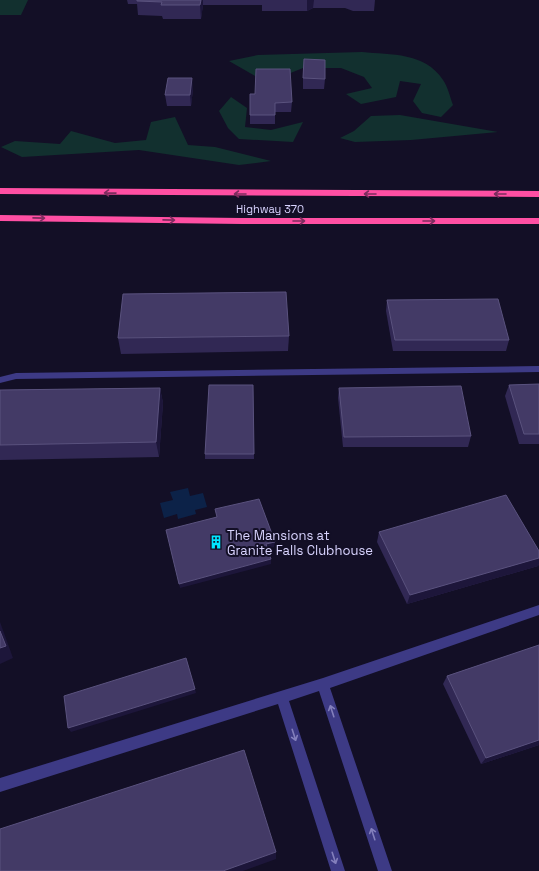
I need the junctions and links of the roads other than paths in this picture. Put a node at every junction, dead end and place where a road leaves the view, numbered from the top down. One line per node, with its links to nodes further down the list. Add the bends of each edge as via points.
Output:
1 (0, 191): 2 (highway, Highway 370, one-way to 1)
2 (539, 194)
3 (0, 218): 4 (highway, Highway 370, one-way to 4)
4 (539, 221)
5 (539, 369): 6 (street, via 16,376)
6 (0, 380)
7 (539, 610): 8 (street)
8 (323, 684): 9 (street); 12 (street, one-way to 8)
9 (282, 698): 10 (street); 11 (street, one-way to 11)
10 (0, 785)
11 (338, 871)
12 (386, 871)

